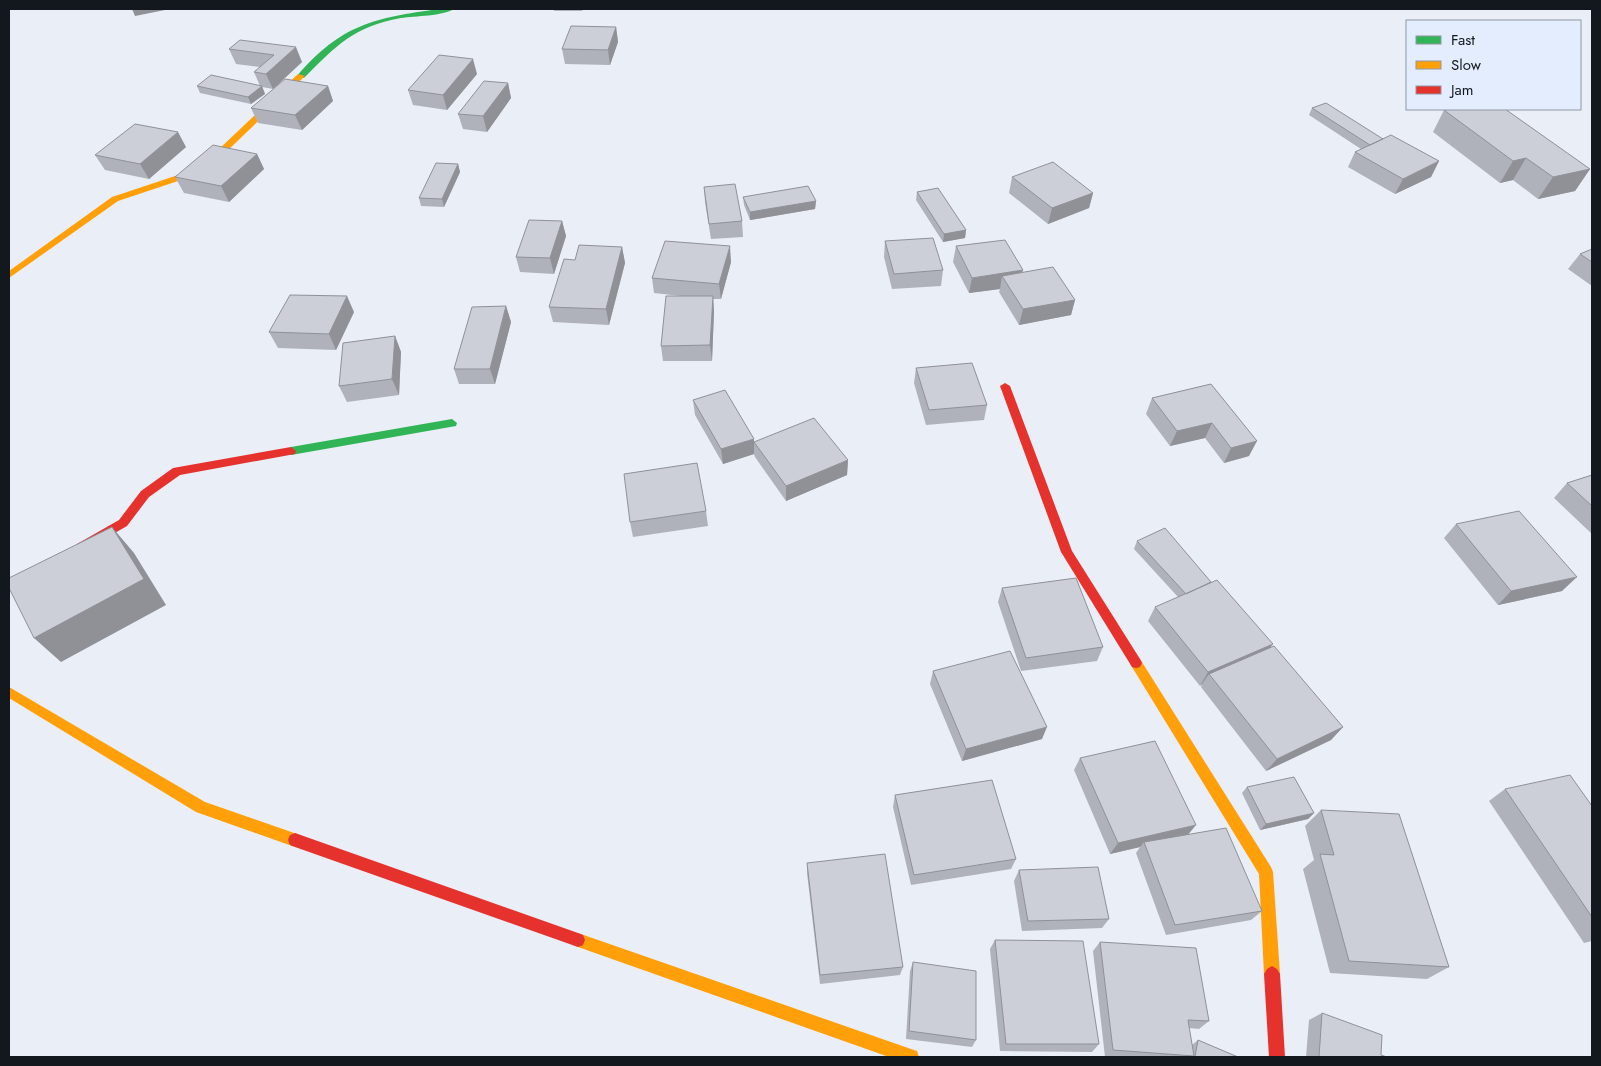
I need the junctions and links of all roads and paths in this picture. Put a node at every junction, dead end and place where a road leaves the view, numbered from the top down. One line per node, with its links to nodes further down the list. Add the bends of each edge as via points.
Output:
1 (452, 9): 2 (street, via 382,21 353,31 324,52 222,152 182,176 115,199)
2 (9, 275)
3 (1005, 386): 8 (street, via 1067,552 1266,872)
4 (452, 423): 5 (street, via 177,471 145,494 123,523)
5 (74, 551)
6 (9, 692): 7 (street, via 201,807)
7 (911, 1057)
8 (1277, 1057)

